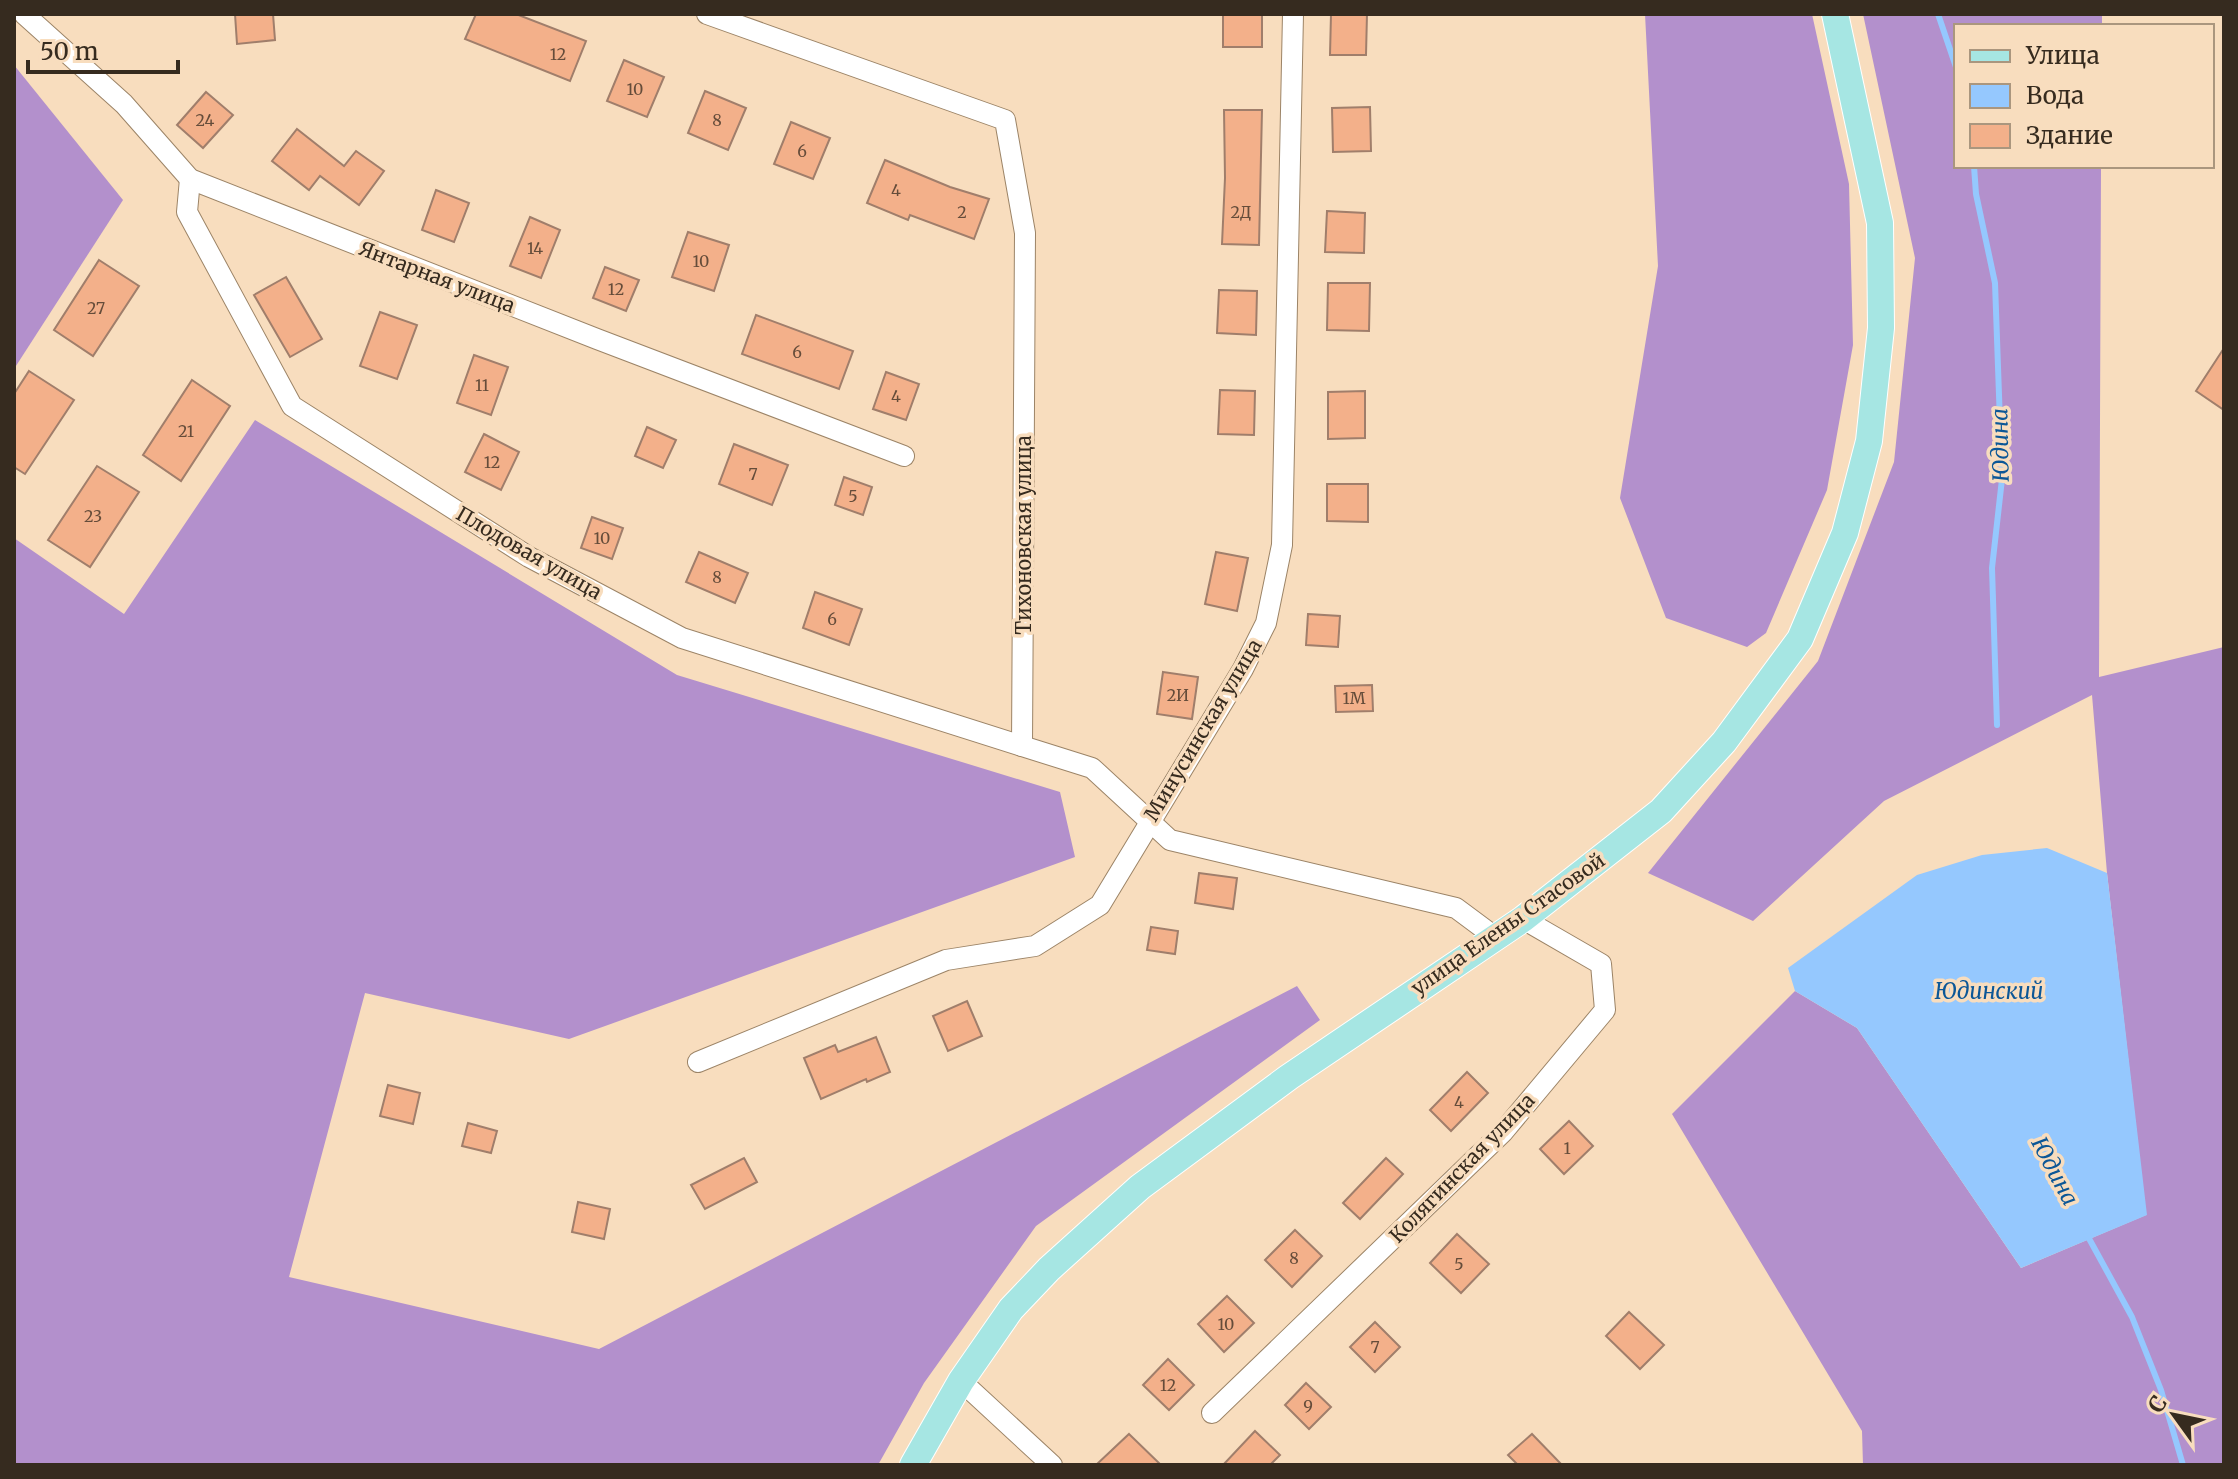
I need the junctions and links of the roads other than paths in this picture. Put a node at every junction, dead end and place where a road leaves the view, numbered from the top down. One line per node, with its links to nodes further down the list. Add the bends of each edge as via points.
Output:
1 (24, 14): 5 (street, Янтарная улица, via 124,104)
2 (707, 14): 7 (street, Тихоновская улица, via 1005,120 1025,233)
3 (1293, 14): 8 (street, Минусинская улица, via 1282,545 1266,623)
4 (1835, 14): 9 (main road, улица Елены Стасовой, via 1880,223 1881,328 1869,441 1845,533 1800,639 1724,742 1661,811)
5 (190, 179): 6 (street, Янтарная улица); 7 (street, Плодовая улица, via 187,212 292,406 529,557 682,638)
6 (904, 456)
7 (1022, 746): 8 (street, via 1092,768)
8 (1149, 820): 10 (street, via 1170,840 1456,908); 11 (street, Минусинская улица, via 1100,905 1035,946 946,960)
9 (1523, 919): 10 (main road, улица Елены Стасовой); 13 (street, Колягинская улица, via 1601,964 1605,1010 1503,1132)
10 (1495, 937): 12 (main road, улица Елены Стасовой, via 1289,1077 1140,1187 1011,1309)
11 (698, 1062)
12 (961, 1381): 14 (main road, улица Елены Стасовой); 15 (street)
13 (1212, 1413)
14 (913, 1465)
15 (1052, 1465)

